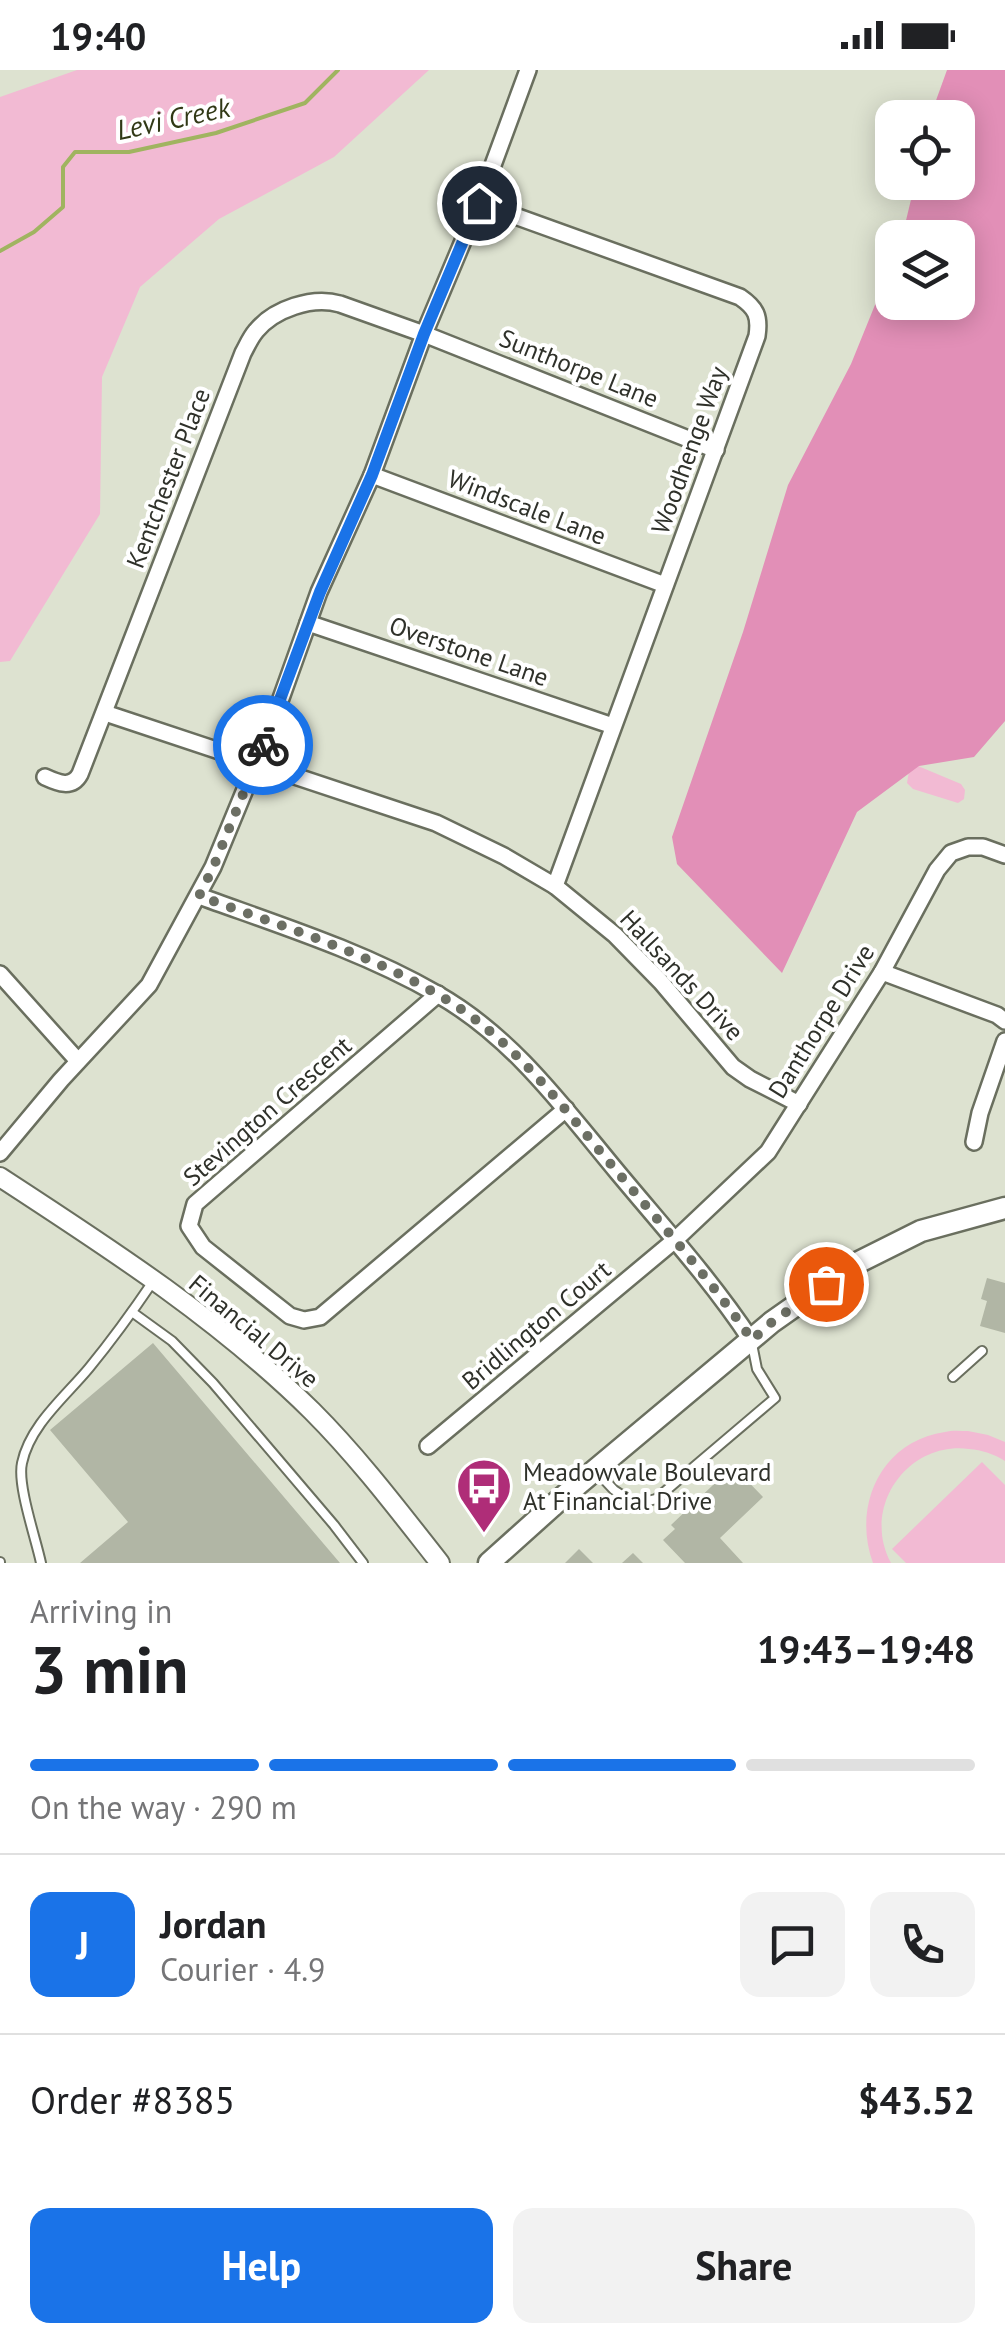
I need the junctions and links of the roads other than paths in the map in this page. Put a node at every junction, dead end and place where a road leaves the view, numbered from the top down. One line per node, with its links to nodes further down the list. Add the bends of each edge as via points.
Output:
1 (525, 77): 2 (street)
2 (479, 203): 3 (street); 4 (street, Woodhenge Way, via 740,296 755,308 757,336)
3 (424, 334): 4 (street, Sunthorpe Lane); 5 (street); 8 (street, Kentchester Place, via 330,301 298,306 257,330)
4 (716, 450): 6 (street, Woodhenge Way)
5 (372, 475): 6 (street, Windscale Lane); 7 (street)
6 (665, 585): 9 (street, Woodhenge Way)
7 (308, 623): 9 (street, Overstone Lane); 10 (street)
8 (105, 713): 10 (street, Hallsands Drive); 11 (street, Kentchester Place, via 78,780 64,784)
9 (613, 726): 13 (street, Woodhenge Way)
10 (254, 764): 13 (street, Hallsands Drive, via 436,823); 14 (street)
11 (45, 777)
12 (1005, 856): 15 (street, Danthorpe Drive, via 983,847 951,853)
13 (554, 886): 21 (street, Hallsands Drive, via 626,946 734,1067)
14 (199, 896): 17 (street, via 359,954); 20 (street, via 149,984)
15 (882, 972): 18 (street); 21 (street, Danthorpe Drive)
16 (0, 974): 20 (street)
17 (438, 994): 22 (street, via 500,1038); 22 (street, Stevington Crescent, via 195,1204 190,1226 203,1247 290,1316 320,1317)
18 (1005, 1021)
19 (1005, 1042): 23 (street)
20 (78, 1061): 24 (street)
21 (799, 1104): 27 (street, Danthorpe Drive, via 768,1152)
22 (566, 1109): 27 (street)
23 (974, 1142)
24 (0, 1153)
25 (0, 1177): 28 (street, Financial Drive)
26 (1005, 1208): 30 (main road, via 888,1246)
27 (675, 1240): 30 (street); 33 (street, Bridlington Court)
28 (154, 1280): 29 (lane); 37 (street, Financial Drive, via 312,1412)
29 (132, 1312): 35 (lane, via 43,1420 21,1465); 36 (lane, via 213,1383)
30 (752, 1340): 34 (main road); 34 (lane, via 757,1369 775,1398 656,1500 636,1504)
31 (982, 1350): 32 (lane)
32 (953, 1377)
33 (428, 1446)
34 (596, 1471): 38 (main road)
35 (41, 1563)
36 (363, 1563)
37 (440, 1563)
38 (489, 1563)

